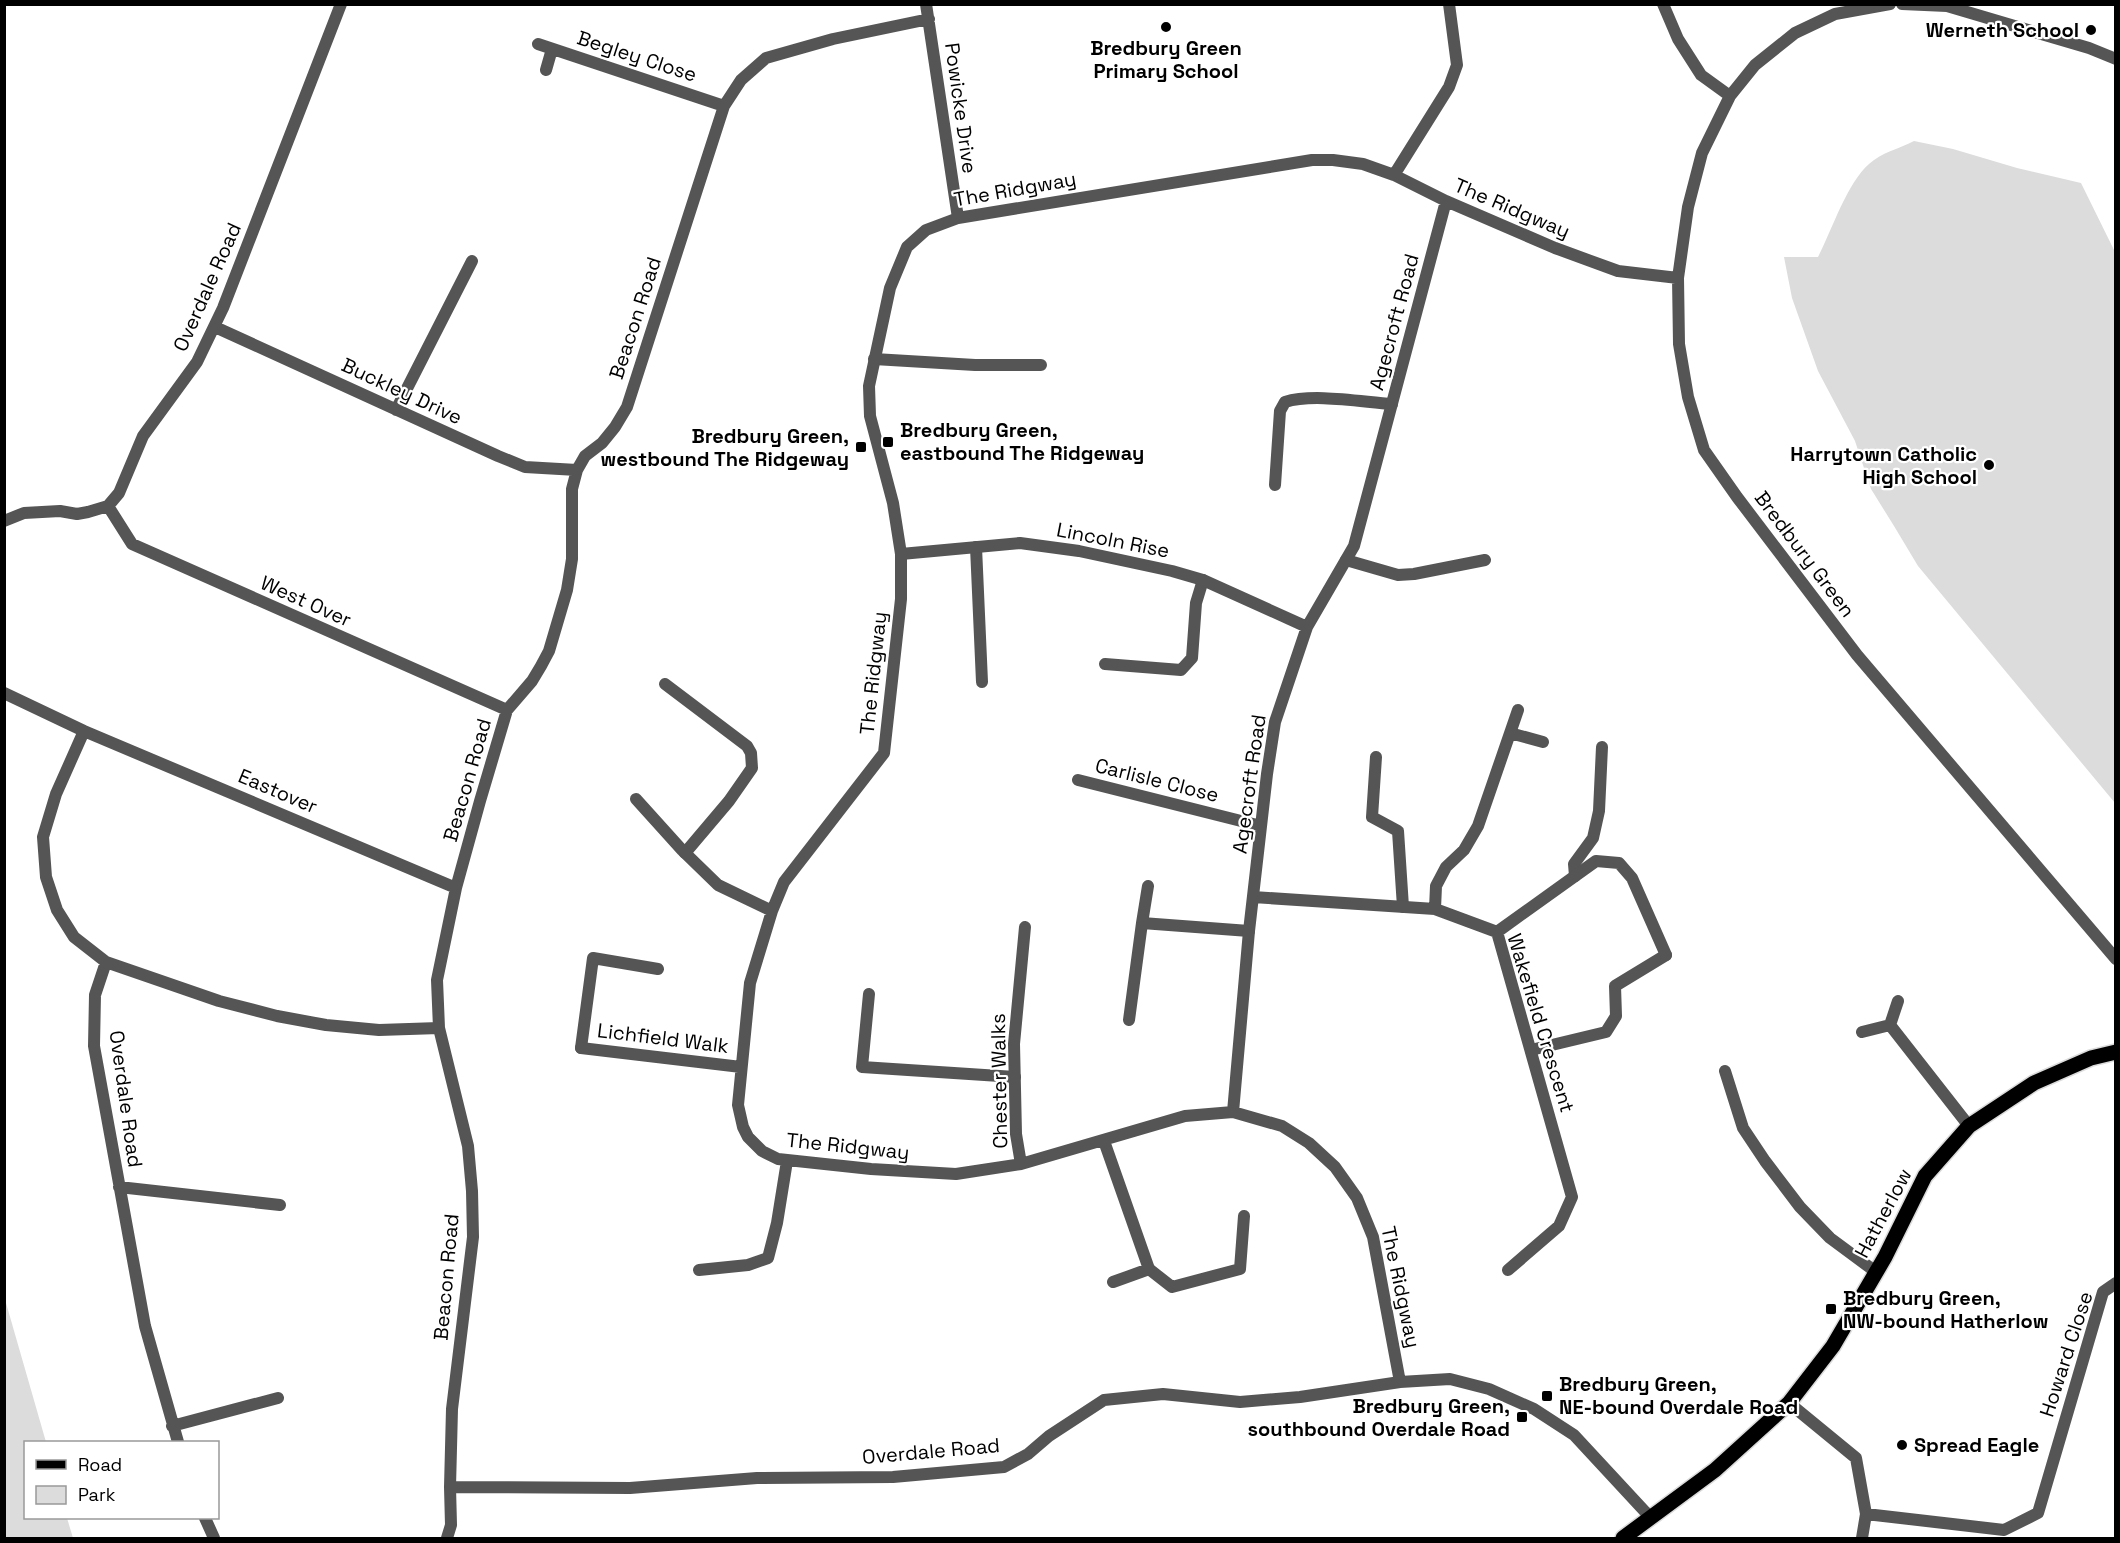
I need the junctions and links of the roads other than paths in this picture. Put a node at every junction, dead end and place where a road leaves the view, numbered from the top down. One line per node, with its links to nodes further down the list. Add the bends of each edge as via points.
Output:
1 (341, 4): 19 (street, Overdale Road)
2 (926, 4): 7 (street, Powicke Drive)
3 (1449, 4): 14 (street, via 1457,64 1449,87)
4 (1663, 4): 12 (street, via 1678,39 1701,75)
5 (1890, 4): 12 (street, Bredbury Green, via 1835,14 1795,33 1755,65)
6 (1902, 4): 10 (street, via 1947,6)
7 (928, 19): 13 (street, Beacon Road, via 766,58 741,80); 16 (street, Powicke Drive)
8 (538, 44): 9 (street, Begley Close)
9 (552, 49): 11 (street); 13 (street, Begley Close)
10 (2115, 59)
11 (546, 70)
12 (1730, 96): 18 (street, Bredbury Green, via 1702,153 1688,207)
13 (724, 106): 24 (street, Beacon Road, via 627,407 615,427 585,456)
14 (1394, 175): 15 (street, The Ridgway); 16 (street, The Ridgway, via 1363,164 1302,160)
15 (1446, 201): 18 (street, The Ridgway, via 1618,272); 22 (street, Agecroft Road)
16 (957, 218): 20 (street, The Ridgway, via 926,230 907,247 890,288)
17 (472, 261): 23 (street)
18 (1678, 278): 60 (street, Bredbury Green, via 1679,344 1688,397 1704,450 1857,655)
19 (215, 327): 23 (street, Buckley Drive); 26 (street, Overdale Road, via 197,362 143,436 119,493)
20 (874, 359): 21 (street); 29 (street, The Ridgway, via 869,386 870,416 893,503)
21 (1041, 365)
22 (1392, 404): 25 (street, via 1311,398 1285,402 1280,411); 30 (street, Agecroft Road, via 1354,546)
23 (396, 410): 24 (street, Buckley Drive, via 525,467)
24 (577, 470): 39 (street, Beacon Road, via 572,489 572,559 567,590 549,651 532,681)
25 (1275, 485)
26 (108, 506): 27 (street, via 76,514 24,513); 39 (street, West Over, via 132,544)
27 (4, 521)
28 (976, 547): 29 (street, Lincoln Rise); 32 (street, Lincoln Rise, via 1020,543 1079,551); 35 (street)
29 (901, 554): 55 (street, The Ridgway, via 901,599 884,753 784,882)
30 (1346, 560): 31 (street, via 1398,574); 33 (street, Agecroft Road)
31 (1485, 560)
32 (1203, 580): 33 (street, Lincoln Rise); 34 (street, via 1196,603 1192,658 1181,670)
33 (1307, 627): 47 (street, Agecroft Road, via 1275,722)
34 (1105, 664)
35 (982, 682)
36 (666, 684): 48 (street, via 747,746 753,761 729,801)
37 (4, 693): 40 (street)
38 (1518, 710): 41 (street)
39 (507, 711): 51 (street, Beacon Road)
40 (84, 730): 51 (street, Eastover); 61 (street, via 56,794 43,837 46,877 57,910 74,937)
41 (1510, 733): 42 (street); 54 (street, via 1478,826 1436,886)
42 (1543, 742)
43 (1602, 747): 49 (street, via 1599,811 1593,838 1574,864)
44 (1376, 757): 53 (street, via 1372,817 1398,831)
45 (1078, 780): 47 (street, Carlisle Close)
46 (636, 799): 48 (street)
47 (1261, 826): 52 (street, Agecroft Road)
48 (685, 853): 55 (street, via 718,885)
49 (1575, 876): 59 (street); 69 (street, via 1596,861 1619,863 1632,878 1666,956 1615,986 1616,1016 1606,1032)
50 (1148, 886): 56 (street)
51 (456, 888): 67 (street, Beacon Road, via 437,980)
52 (1253, 897): 53 (street, Wakefield Crescent); 58 (street, Agecroft Road)
53 (1403, 907): 54 (street, Wakefield Crescent)
54 (1435, 909): 59 (street, Wakefield Crescent)
55 (772, 911): 71 (street, The Ridgway, via 750,983)
56 (1142, 923): 58 (street); 65 (street)
57 (1025, 927): 73 (street, Chester Walks, via 1014,1044)
58 (1249, 931): 74 (street, Agecroft Road)
59 (1497, 932): 69 (street, Wakefield Crescent)
60 (2115, 959)
61 (106, 962): 67 (street, via 219,1001 277,1016 379,1030); 79 (street, Overdale Road, via 95,995 94,1046)
62 (658, 969): 71 (street, Lichfield Walk, via 593,958 581,1048)
63 (869, 994): 73 (street, via 862,1067)
64 (1898, 1001): 66 (street)
65 (1130, 1020)
66 (1890, 1025): 68 (street); 75 (street)
67 (439, 1028): 93 (street, Beacon Road, via 468,1146 472,1191 473,1237 452,1409)
68 (1862, 1032)
69 (1531, 1050): 84 (street, Wakefield Crescent, via 1572,1197 1559,1226)
70 (2115, 1052): 75 (main road, Hatherlow, via 2034,1083)
71 (741, 1067): 77 (street, The Ridgway, via 738,1105 743,1127 762,1151)
72 (1725, 1071): 85 (street, via 1743,1128 1765,1161 1830,1238)
73 (1015, 1077): 78 (street, Chester Walks)
74 (1233, 1112): 76 (street, The Ridgway, via 1185,1116); 88 (street, The Ridgway, via 1282,1126 1309,1143 1335,1167 1357,1198 1373,1237)
75 (1969, 1126): 85 (main road, Hatherlow, via 1925,1176)
76 (1104, 1141): 78 (street, The Ridgway); 82 (street)
77 (787, 1161): 78 (street, The Ridgway, via 956,1174); 83 (street, via 768,1258 737,1267)
78 (1021, 1164)
79 (119, 1188): 80 (street); 91 (street, Overdale Road, via 145,1326)
80 (280, 1205)
81 (1244, 1216): 82 (street, via 1240,1269 1172,1287)
82 (1149, 1269): 86 (street)
83 (699, 1270)
84 (1508, 1270)
85 (1876, 1272): 90 (main road, Hatherlow, via 1833,1346)
86 (1113, 1282)
87 (2115, 1283): 94 (street, Howard Close, via 2103,1292 2038,1512 2004,1530)
88 (1400, 1382): 93 (street, Overdale Road, via 1240,1402 1163,1394 1104,1400 1004,1467 893,1477 757,1478 630,1488); 95 (street, Overdale Road, via 1450,1379 1489,1389 1534,1409 1574,1435)
89 (278, 1398): 91 (street)
90 (1789, 1403): 94 (street, via 1856,1458); 95 (main road, Hatherlow, via 1715,1470)
91 (172, 1426): 92 (street, Overdale Road)
92 (177, 1441)
93 (450, 1487): 98 (street, via 451,1525)
94 (1866, 1514): 100 (street)
95 (1650, 1517): 99 (main road, Hatherlow)
96 (205, 1519): 97 (street)
97 (214, 1539)
98 (447, 1539)
99 (1623, 1539)
100 (1862, 1539)

